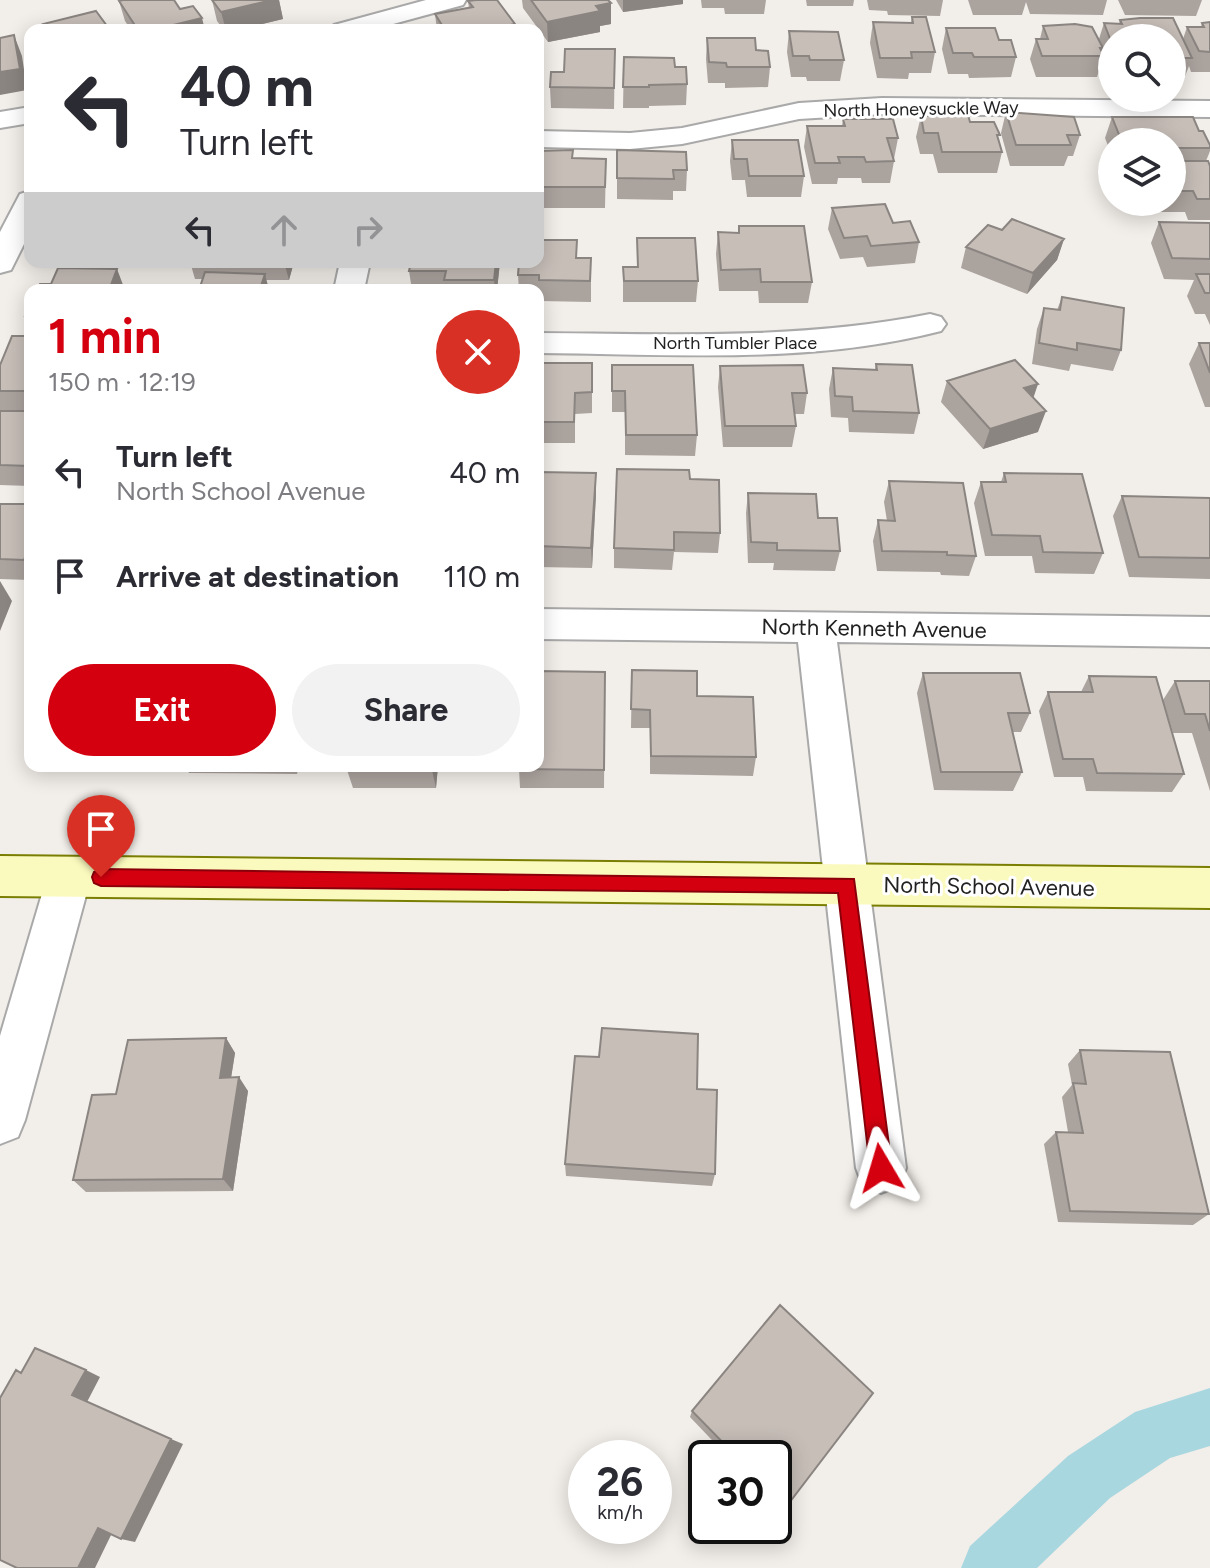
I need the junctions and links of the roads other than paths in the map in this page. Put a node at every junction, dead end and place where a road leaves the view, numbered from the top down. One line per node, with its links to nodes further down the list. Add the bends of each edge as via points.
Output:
1 (454, 0): 2 (street)
2 (350, 24)
3 (1210, 109): 6 (street, North Honeysuckle Way, via 882,106 799,111 682,136)
4 (24, 116): 5 (street)
5 (0, 120)
6 (544, 139)
7 (24, 213): 8 (street)
8 (0, 264)
9 (930, 324): 10 (street, North Tumbler Place, via 877,337 811,343)
10 (544, 343)
11 (544, 624): 12 (street, North Kenneth Avenue)
12 (816, 627): 13 (street, North Kenneth Avenue); 16 (street)
13 (1210, 632)
14 (0, 876): 15 (street, North School Avenue)
15 (69, 877): 16 (street, North School Avenue); 18 (street)
16 (847, 885): 17 (street, North School Avenue); 19 (street)
17 (1210, 888)
18 (0, 1120)
19 (881, 1168)

